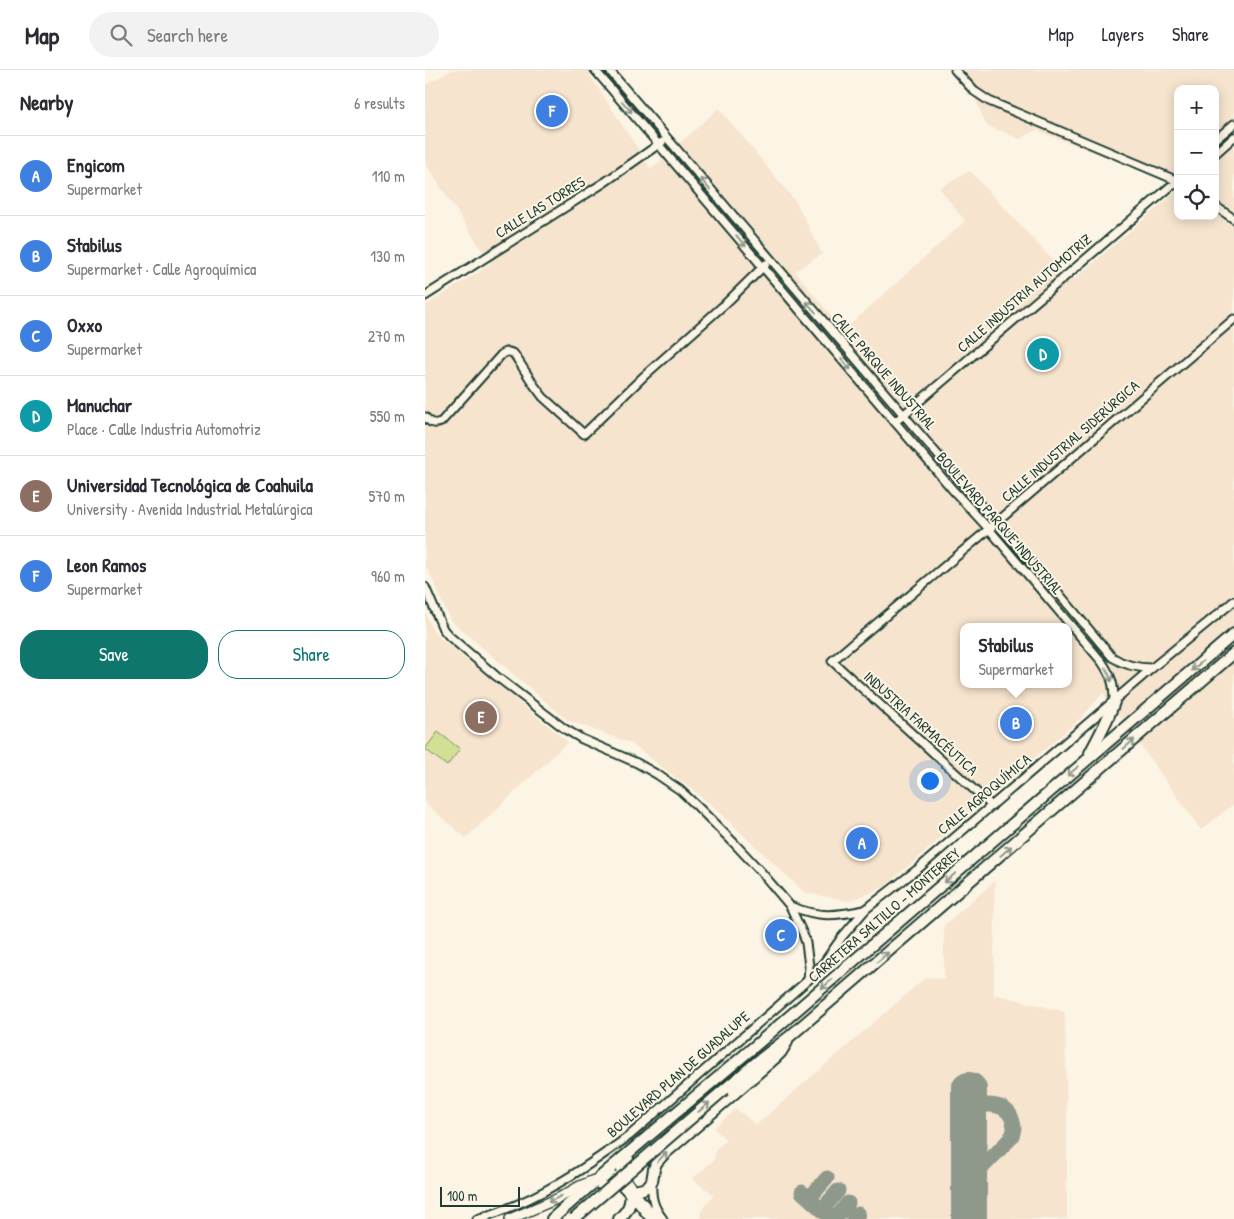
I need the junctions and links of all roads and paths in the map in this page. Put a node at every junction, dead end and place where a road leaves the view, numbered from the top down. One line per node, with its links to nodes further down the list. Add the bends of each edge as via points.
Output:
1 (595, 70): 8 (street, one-way to 8)
2 (609, 70): 6 (street, CALLE PARQUE INDUSTRIAL)
3 (955, 70): 10 (street, via 973,91 989,101)
4 (1234, 124): 5 (street)
5 (1219, 137)
6 (667, 138): 8 (street, CALLE LAS TORRES); 14 (street, CALLE PARQUE INDUSTRIAL, one-way to 6)
7 (1234, 138): 9 (street)
8 (659, 144): 15 (street, BOULEVARD PARQUE INDUSTRIAL, one-way to 15); 16 (street, CALLE LAS TORRES)
9 (1219, 151)
10 (1174, 180)
11 (1174, 181): 18 (street, CALLE INDUSTRIA AUTOMOTRIZ)
12 (1219, 209): 13 (street)
13 (1234, 219)
14 (770, 261): 15 (street); 18 (street, CALLE PARQUE INDUSTRIAL, one-way to 14)
15 (763, 267): 19 (street, via 584,434 543,397 509,352 501,355 441,422 433,424); 20 (street, BOULEVARD PARQUE INDUSTRIAL, one-way to 20)
16 (425, 296)
17 (1234, 319): 21 (street, CALLE INDUSTRIAL SIDERÚRGICA)
18 (903, 415): 20 (street, CALLE INDUSTRIA AUTOMOTRIZ); 21 (street, CALLE PARQUE INDUSTRIAL)
19 (425, 417)
20 (895, 422): 22 (street, BOULEVARD PARQUE INDUSTRIAL)
21 (996, 523): 22 (street, CALLE INDUSTRIAL SIDERÚRGICA); 24 (street, CALLE PARQUE INDUSTRIAL)
22 (989, 529): 25 (street, BOULEVARD PARQUE INDUSTRIAL); 35 (street, CALLE INDUSTRIAL SIDERÚRGICA)
23 (425, 587): 42 (street, via 449,636 565,729 637,762 680,790 734,843)
24 (1055, 589): 25 (street); 27 (street, CALLE PARQUE INDUSTRIAL)
25 (1047, 596): 28 (street, BOULEVARD PARQUE INDUSTRIAL)
26 (1234, 602): 36 (street, CALLE AGROQUÍMICA)
27 (1080, 619): 29 (street); 32 (street, CALLE PARQUE INDUSTRIAL)
28 (1069, 623)
29 (1072, 625)
30 (1072, 627): 34 (street, BOULEVARD PARQUE INDUSTRIAL)
31 (1234, 634): 40 (highway, CARRETERA SALTILLO - MONTERREY, one-way to 40)
32 (1105, 648): 34 (street); 36 (street, CALLE PARQUE INDUSTRIAL, via 1118,661)
33 (1234, 654): 45 (highway, CARRETERA SALTILLO - MONTERREY, one-way to 33)
34 (1097, 655): 37 (street, BOULEVARD PARQUE INDUSTRIAL, one-way to 37, via 1110,673)
35 (832, 661): 41 (street, INDUSTRIA FARMACÉUTICA)
36 (1152, 668): 37 (street, CALLE AGROQUÍMICA)
37 (1113, 702): 38 (street, CALLE AGROQUÍMICA); 39 (highway)
38 (1096, 717): 39 (highway); 41 (street, CALLE AGROQUÍMICA)
39 (1105, 726): 40 (highway)
40 (1087, 760): 46 (highway, CARRETERA SALTILLO - MONTERREY, one-way to 46)
41 (992, 806): 43 (street, CALLE AGROQUÍMICA)
42 (790, 906): 43 (street, via 821,915); 44 (street, via 803,934 809,966)
43 (866, 909): 44 (street, BOULEVARD PLAN DE GUADALUPE)
44 (808, 980): 50 (street, BOULEVARD PLAN DE GUADALUPE, via 629,1136 598,1159 521,1203)
45 (789, 1038): 48 (highway, one-way to 45, via 654,1169 663,1154 775,1058); 55 (highway, CARRETERA SALTILLO - MONTERREY, one-way to 45, bridge)
46 (715, 1080): 47 (highway, CARRETERA SALTILLO - MONTERREY); 49 (highway, via 707,1091 622,1165 622,1174)
47 (599, 1178): 52 (main road, one-way to 52); 53 (highway, CARRETERA SALTILLO - MONTERREY)
48 (652, 1181): 49 (highway); 59 (street, via 653,1202)
49 (632, 1193): 54 (highway, via 617,1178 607,1178); 56 (highway, via 630,1205); 57 (street); 58 (street)
50 (484, 1218): 51 (street, BOULEVARD PLAN DE GUADALUPE)
51 (477, 1219)
52 (511, 1219)
53 (553, 1219)
54 (557, 1219)
55 (574, 1219)
56 (619, 1219)
57 (650, 1219)
58 (657, 1219)
59 (663, 1219)

